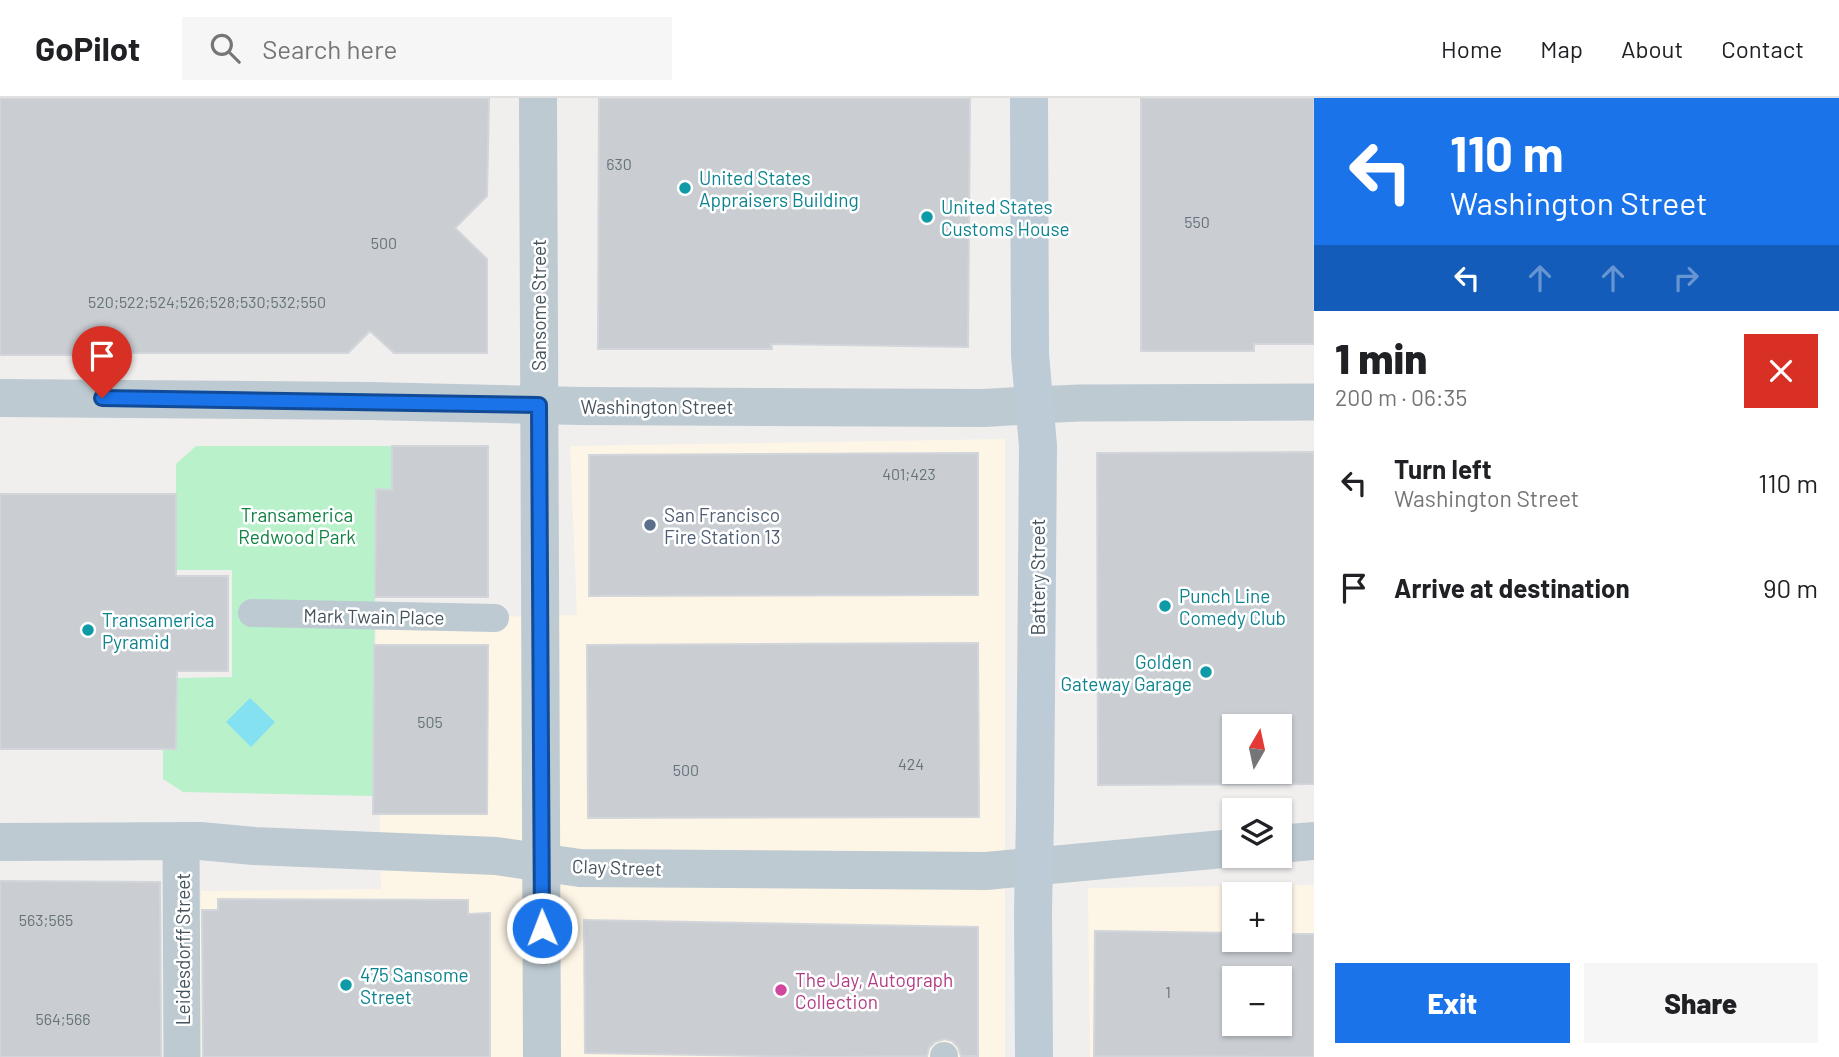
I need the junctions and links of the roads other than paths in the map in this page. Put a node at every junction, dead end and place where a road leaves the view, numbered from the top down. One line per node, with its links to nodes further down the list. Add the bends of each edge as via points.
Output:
1 (538, 98): 5 (street, Sansome Street)
2 (1029, 98): 6 (main road, Battery Street)
3 (0, 398): 5 (street, Washington Street)
4 (1314, 402): 6 (street, Washington Street)
5 (539, 405): 6 (street, Washington Street); 14 (street, Sansome Street)
6 (1034, 405): 15 (main road, Battery Street, via 1038,446)
7 (252, 613): 8 (street, Mark Twain Place)
8 (495, 618)
9 (181, 841): 11 (street, Clay Street); 14 (street, Clay Street, via 496,856); 16 (street, Leidesdorff Street)
10 (1314, 841): 12 (street)
11 (0, 842)
12 (1292, 843)
13 (1222, 849): 15 (street, Clay Street)
14 (541, 863): 15 (street, Clay Street, via 622,869 986,871); 17 (street, Sansome Street)
15 (1034, 866): 18 (main road, Battery Street)
16 (182, 1057)
17 (542, 1057)
18 (1034, 1057)

